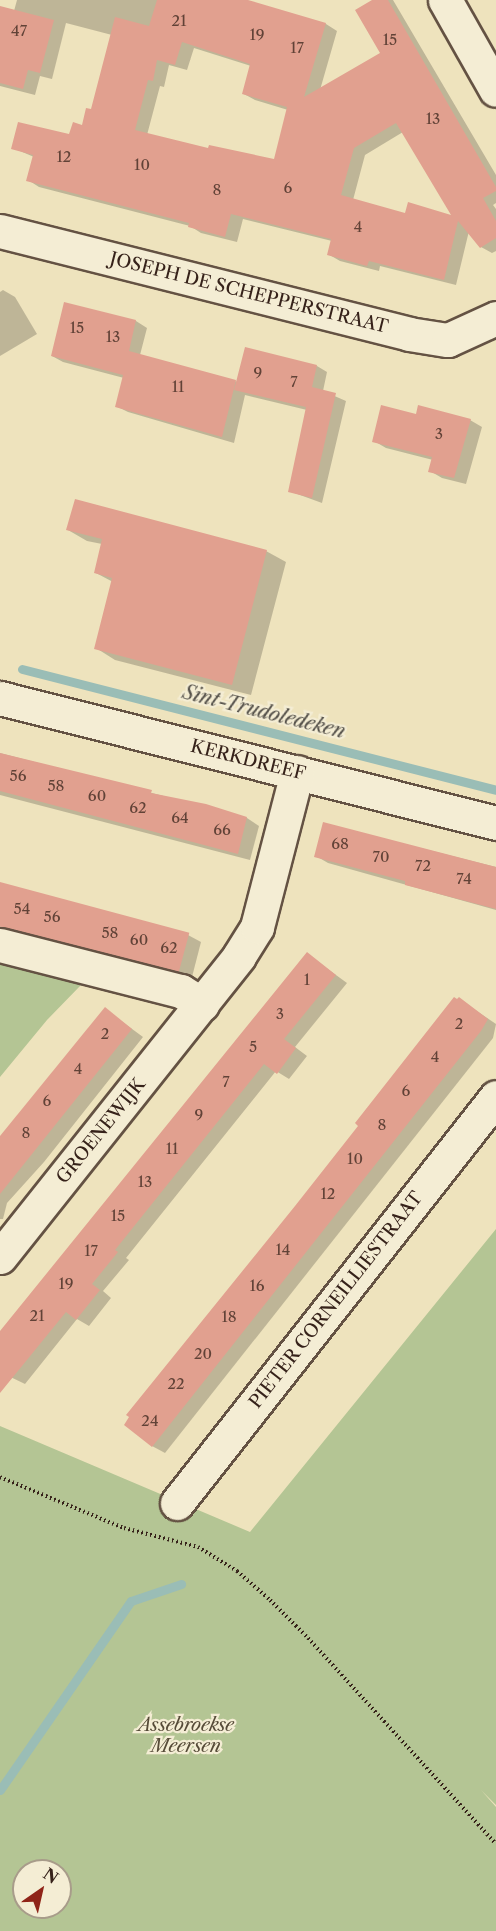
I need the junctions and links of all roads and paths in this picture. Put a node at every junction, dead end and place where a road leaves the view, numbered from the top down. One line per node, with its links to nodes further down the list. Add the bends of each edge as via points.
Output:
1 (445, 0): 2 (street)
2 (496, 90)
3 (0, 231): 4 (street, JOSEPH DE SCHEPPERSTRAAT, via 410,334 448,340)
4 (496, 318)
5 (0, 698): 6 (street, KERKDREEF)
6 (297, 772): 7 (street, KERKDREEF); 9 (street, GROENEWIJK, via 257,927)
7 (496, 824)
8 (0, 945): 9 (street, via 181,991)
9 (202, 1004): 11 (street, GROENEWIJK)
10 (496, 1097): 13 (street, PIETER CORNEILLIESTRAAT)
11 (0, 1257)
12 (0, 1478): 14 (path, via 124,1528 198,1547 237,1571 308,1638)
13 (177, 1503)
14 (496, 1844)

